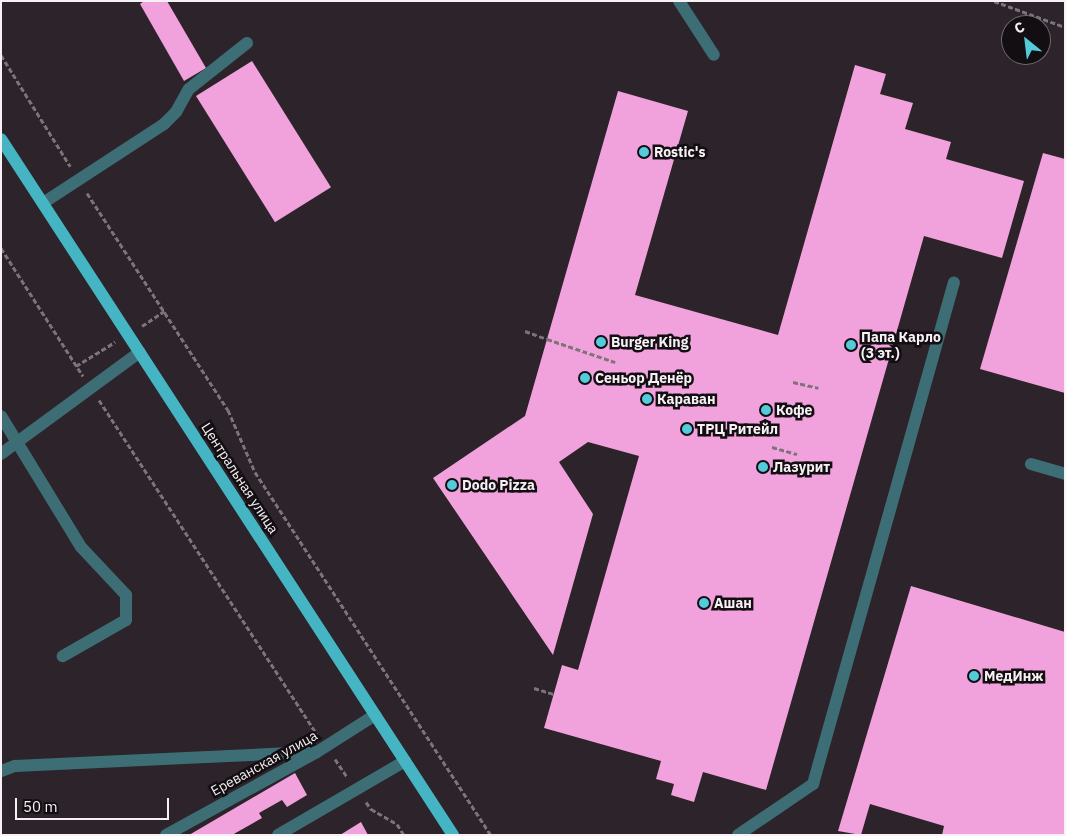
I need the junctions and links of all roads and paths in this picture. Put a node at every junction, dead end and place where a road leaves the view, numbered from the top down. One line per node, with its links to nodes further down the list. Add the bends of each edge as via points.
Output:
1 (679, 1): 6 (street)
2 (994, 1): 3 (path)
3 (1065, 27)
4 (247, 43): 8 (street, via 189,89 176,112 164,124)
5 (1, 55): 8 (path)
6 (714, 55)
7 (1, 139): 9 (main road, Центральная улица)
8 (78, 180): 9 (street); 37 (path, via 228,410 255,472)
9 (43, 203): 13 (main road, Центральная улица)
10 (1, 248): 16 (path)
11 (954, 282): 38 (street, via 813,784)
12 (526, 331): 14 (path)
13 (140, 352): 16 (street); 28 (main road, Центральная улица)
14 (615, 362)
15 (793, 382): 17 (path)
16 (91, 388): 19 (street); 29 (path)
17 (818, 388)
18 (1, 416): 19 (street)
19 (16, 443): 21 (street); 25 (street, via 80,546 126,595 126,620)
20 (772, 447): 22 (path)
21 (1, 454)
22 (797, 454)
23 (1031, 464): 24 (street)
24 (1065, 474)
25 (63, 656)
26 (534, 688): 27 (path)
27 (554, 694)
28 (375, 714): 29 (street, Ереванская улица); 30 (main road, Центральная улица)
29 (322, 749): 31 (street, via 15,766); 32 (path); 33 (street, Ереванская улица)
30 (405, 761): 32 (street); 36 (main road, Центральная улица)
31 (1, 771)
32 (356, 789): 34 (street); 35 (path, via 370,809 397,824)
33 (166, 835)
34 (278, 835)
35 (404, 835)
36 (453, 835)
37 (491, 835)
38 (738, 835)

